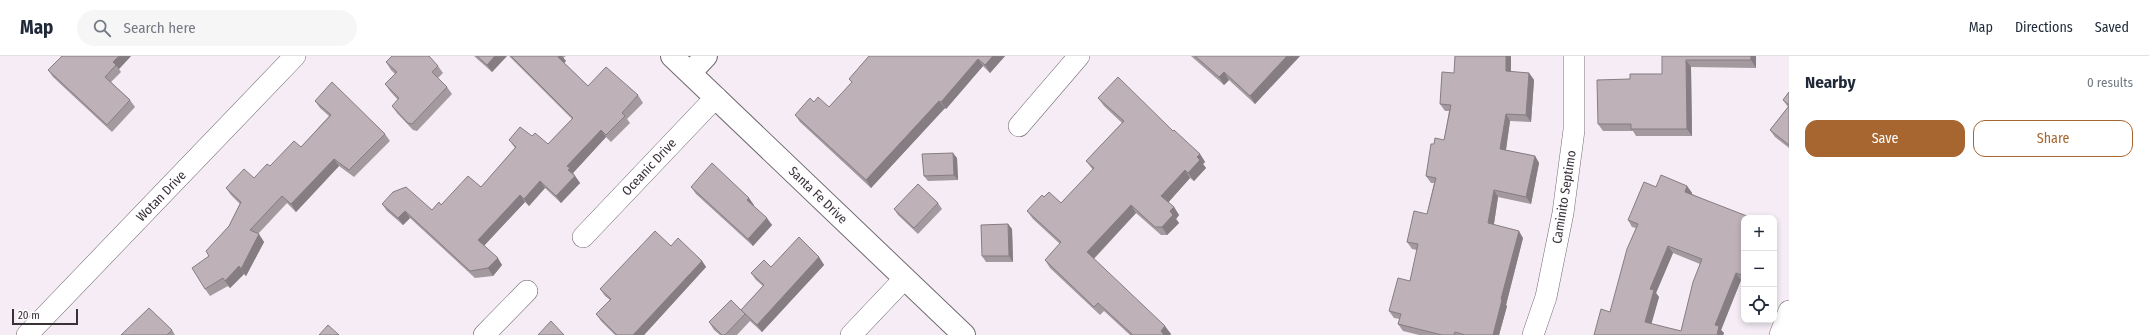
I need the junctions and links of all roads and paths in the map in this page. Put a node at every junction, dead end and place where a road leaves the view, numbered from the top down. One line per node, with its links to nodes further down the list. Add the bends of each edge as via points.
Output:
1 (295, 56): 13 (street, Wotan Drive)
2 (672, 56): 6 (main road, Santa Fe Drive)
3 (706, 56): 6 (main road)
4 (1079, 56): 8 (street)
5 (1574, 56): 17 (street, Caminito Septimo, via 1574,130 1563,213 1546,297)
6 (690, 73): 7 (main road, Santa Fe Drive)
7 (716, 97): 9 (street, Oceanic Drive); 10 (main road, Santa Fe Drive)
8 (1019, 126)
9 (583, 237)
10 (905, 278): 15 (street); 16 (main road, Santa Fe Drive)
11 (527, 291): 14 (street)
12 (1789, 311): 18 (street)
13 (27, 335)
14 (484, 335)
15 (851, 335)
16 (964, 335)
17 (1533, 335)
18 (1780, 335)

